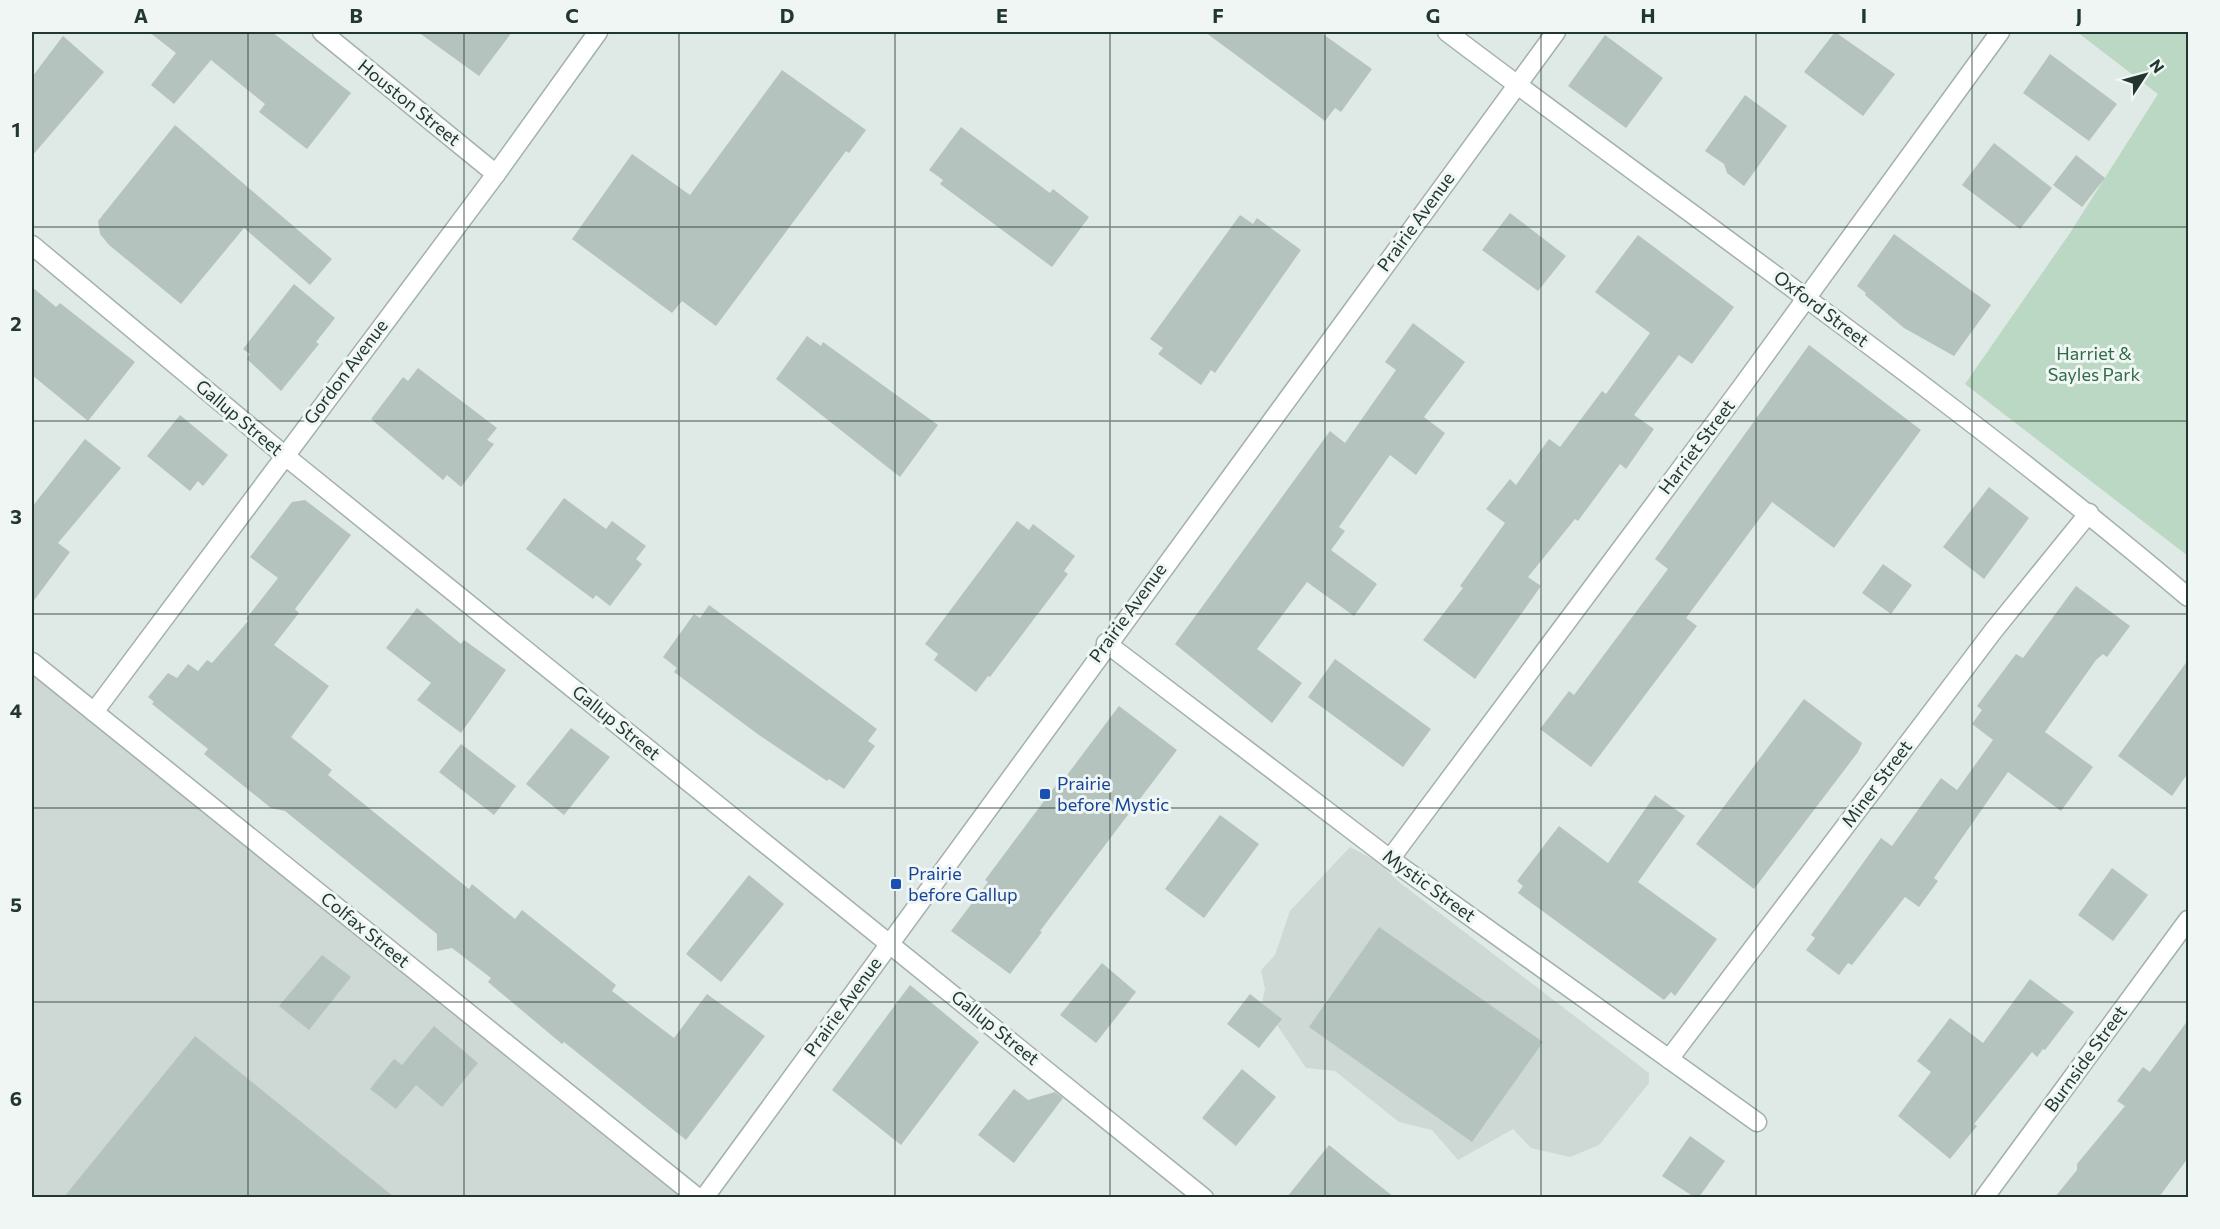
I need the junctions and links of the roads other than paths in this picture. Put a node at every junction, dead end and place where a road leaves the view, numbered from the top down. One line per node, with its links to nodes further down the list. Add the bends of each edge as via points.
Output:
1 (325, 32): 7 (street, Houston Street)
2 (598, 32): 7 (street, Gordon Avenue)
3 (1447, 32): 6 (street, Oxford Street)
4 (1556, 32): 6 (street, Prairie Avenue)
5 (2000, 32): 9 (street, Harriet Street)
6 (1517, 85): 9 (street, Oxford Street); 13 (street, Prairie Avenue)
7 (496, 174): 10 (street, Gordon Avenue)
8 (32, 245): 10 (street, Gallup Street)
9 (1807, 298): 11 (street, Oxford Street); 16 (street, Harriet Street)
10 (284, 455): 15 (street, Gordon Avenue); 18 (street, Gallup Street)
11 (2089, 513): 12 (street, Oxford Street); 19 (street, Miner Street, via 1994,630)
12 (2188, 597)
13 (1106, 643): 16 (street, Mystic Street); 18 (street, Prairie Avenue)
14 (32, 662): 15 (street, Colfax Street)
15 (94, 712): 21 (street, Colfax Street)
16 (1390, 859): 19 (street, Mystic Street)
17 (2188, 920): 24 (street, Burnside Street)
18 (890, 944): 22 (street, Prairie Avenue); 23 (street, Gallup Street)
19 (1669, 1059): 20 (street, Mystic Street)
20 (1757, 1122)
21 (698, 1197)
22 (704, 1197)
23 (1204, 1197)
24 (1984, 1197)

